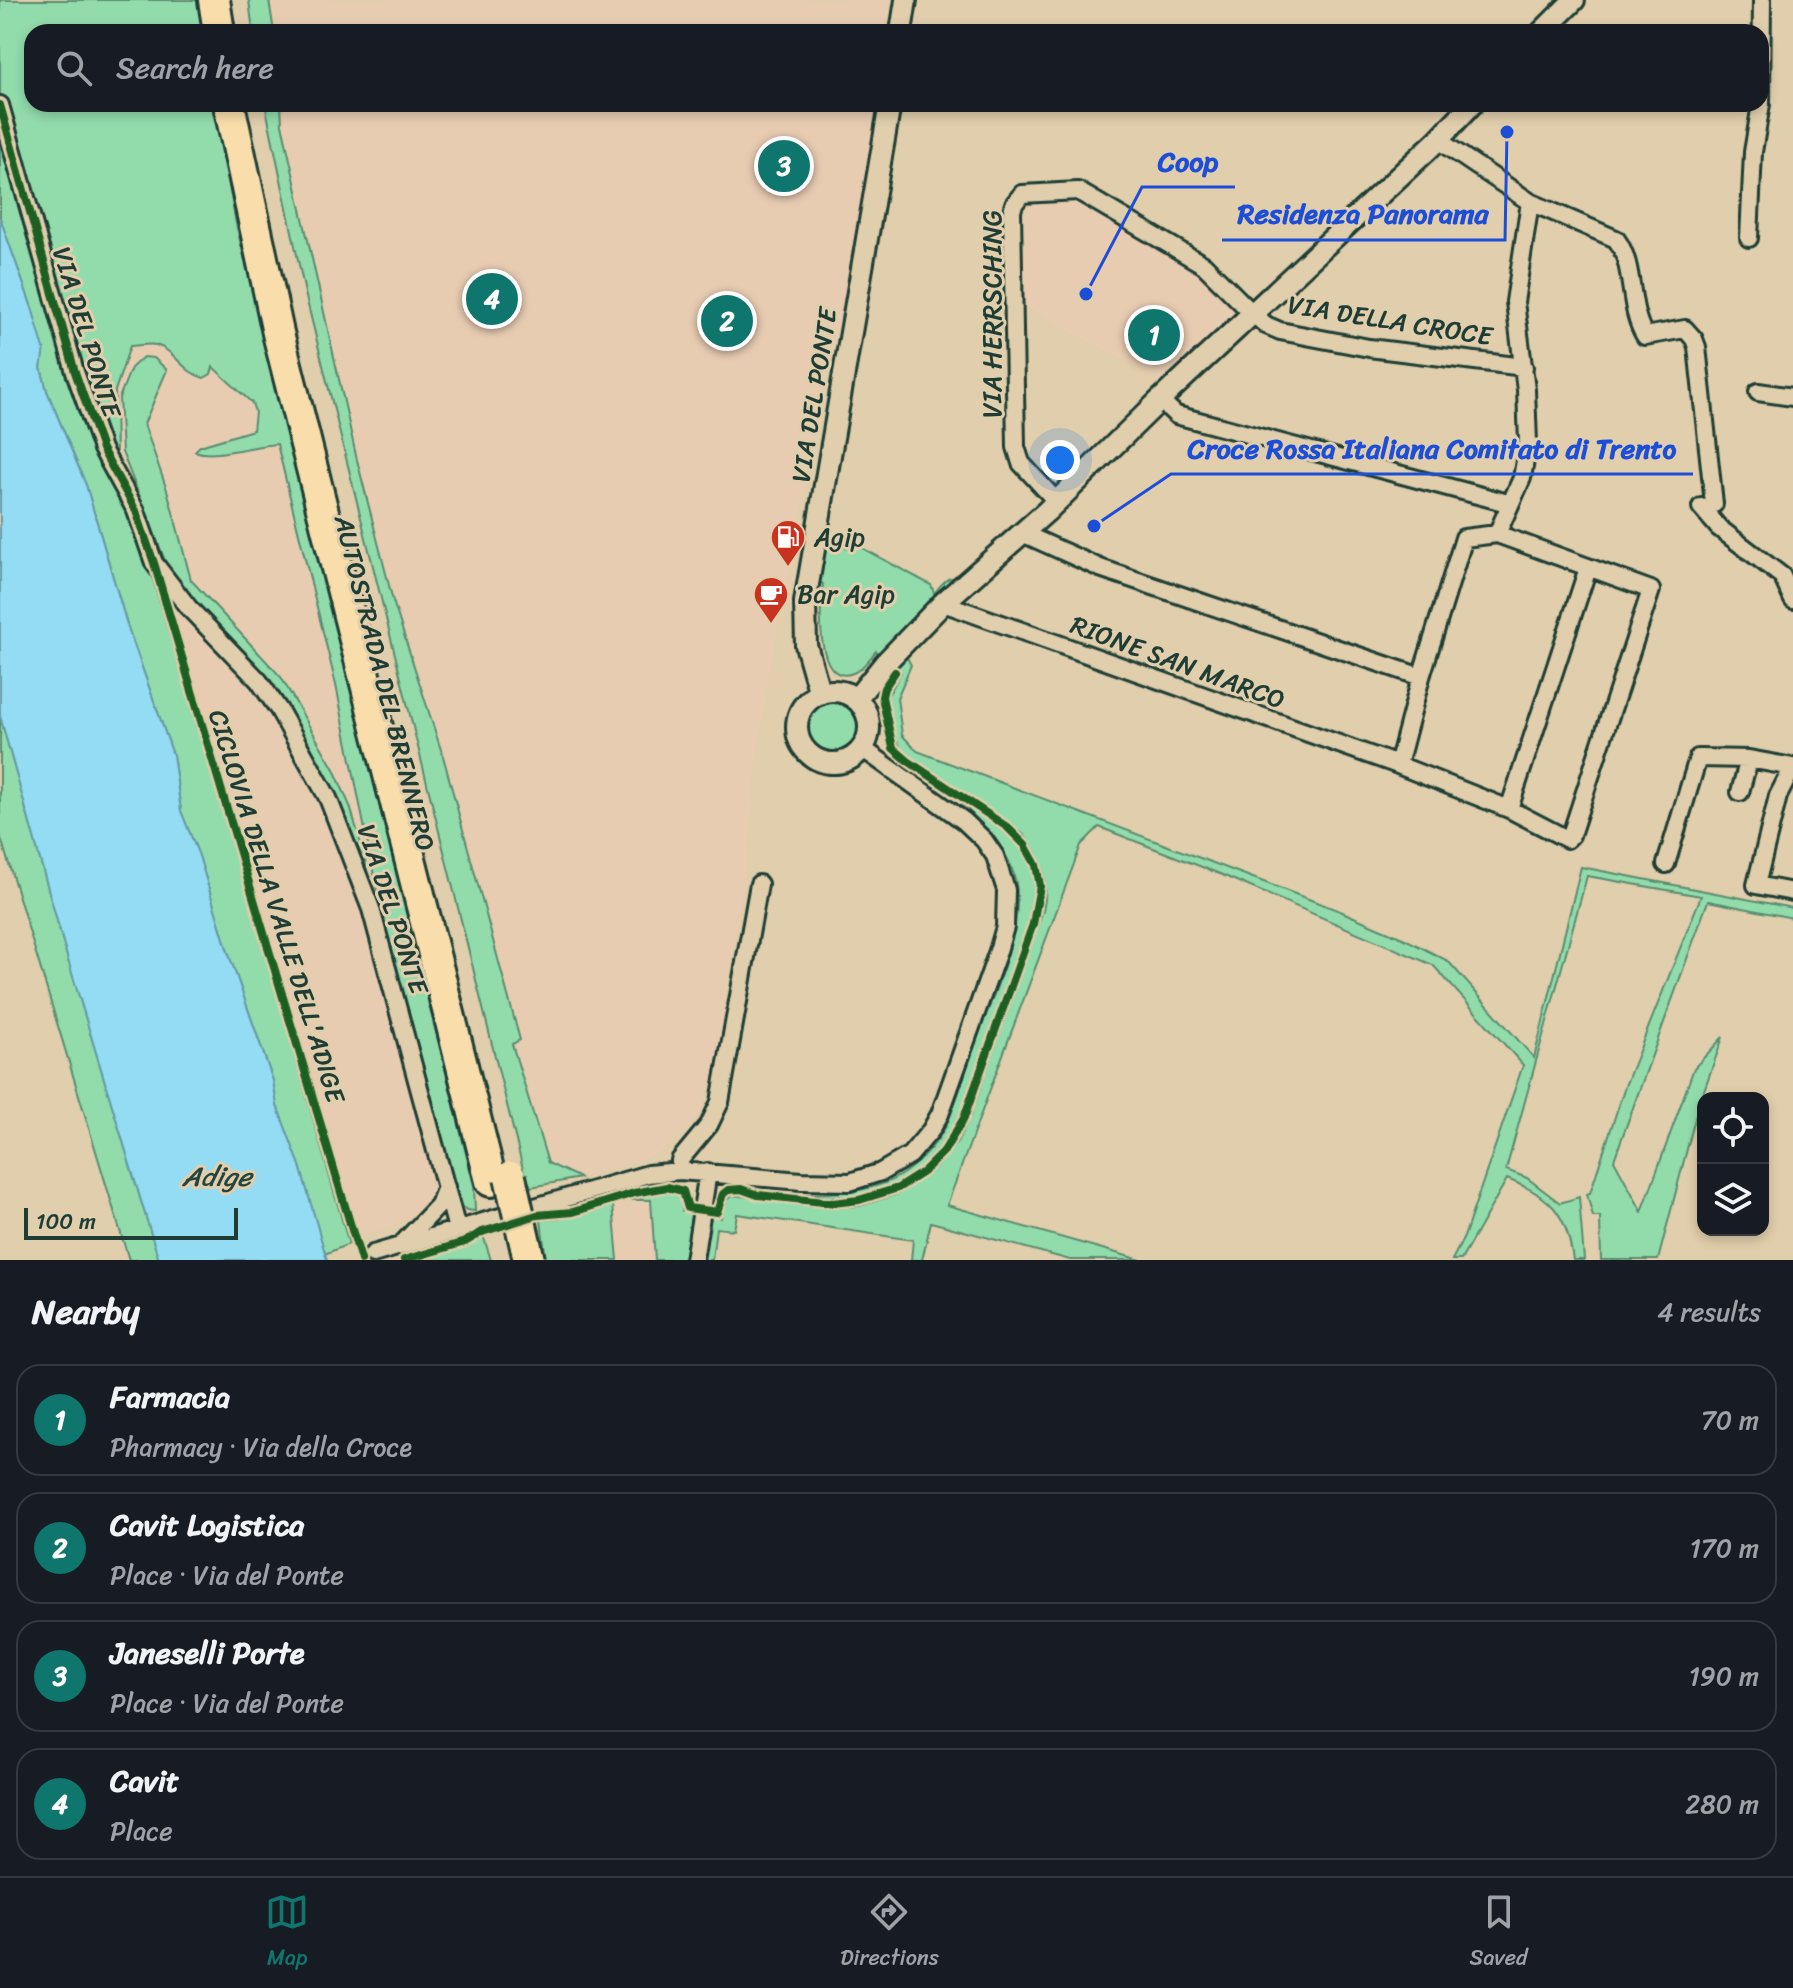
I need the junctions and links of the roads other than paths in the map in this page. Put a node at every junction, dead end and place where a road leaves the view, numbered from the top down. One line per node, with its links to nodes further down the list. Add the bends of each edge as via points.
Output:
1 (214, 0): 6 (highway)
2 (233, 0): 7 (highway)
3 (906, 0): 8 (street)
4 (1574, 0): 9 (street)
5 (1762, 0): 10 (street)
6 (218, 24)
7 (236, 24)
8 (902, 24)
9 (1550, 24)
10 (1762, 24)
11 (0, 105): 47 (street, VIA DEL PONTE, via 75,372 102,449 141,520 154,563 259,681 328,798 371,909)
12 (231, 112): 46 (highway, AUTOSTRADA DEL BRENNERO, via 278,333)
13 (250, 112): 46 (highway, AUTOSTRADA DEL BRENNERO, via 303,361)
14 (889, 112): 33 (street, VIA DEL PONTE, via 805,602 806,645)
15 (1464, 112): 17 (street, VIA DELLA CROCE)
16 (1760, 112): 19 (street)
17 (1438, 140): 18 (street); 20 (street, VIA DELLA CROCE)
18 (1530, 202): 21 (street, via 1516,287); 30 (street, via 1616,239 1624,250 1636,322 1645,336 1685,329 1694,339 1709,511 1782,576)
19 (1749, 238)
20 (1253, 314): 21 (street, VIA DELLA CROCE, via 1280,331); 24 (street, VIA DELLA CROCE); 25 (street, VIA HERRSCHING, via 1204,265 1078,191 1029,192 1018,198 1012,211 1016,447 1021,463)
21 (1524, 367): 28 (street, via 1528,443 1522,478)
22 (1758, 392): 23 (street)
23 (1793, 397)
24 (1160, 400): 25 (street, VIA DELLA CROCE); 26 (street, via 1176,415)
25 (1056, 501): 27 (street, VIA DELLA CROCE)
26 (1504, 502)
27 (1022, 533): 31 (street, VIA DELLA CROCE); 32 (street, via 1100,568)
28 (1497, 534): 29 (street, RIONE SAN MARCO); 32 (street, via 1464,538)
29 (1588, 568): 40 (street); 40 (street, RIONE SAN MARCO, via 1651,590 1571,835 1567,839)
30 (1793, 600)
31 (943, 603): 34 (street, VIA DELLA CROCE); 37 (street, RIONE SAN MARCO)
32 (1421, 677): 37 (street)
33 (820, 694): 34 (street, via 844,693); 35 (street, via 799,716 798,732 806,751 835,763)
34 (856, 699): 35 (street, via 868,720)
35 (862, 748): 45 (street, via 984,840 1006,890 1001,939 951,1088 920,1144 897,1164 867,1178 835,1183)
36 (1749, 759): 38 (street); 39 (street); 41 (street, via 1698,758)
37 (1398, 765): 40 (street, RIONE SAN MARCO)
38 (1793, 767): 43 (street, via 1778,796 1756,885)
39 (1740, 792)
40 (1509, 809)
41 (1666, 864)
42 (759, 884): 44 (street, via 720,1102 709,1125 680,1160)
43 (1793, 892)
44 (680, 1171): 45 (street); 48 (street, via 621,1180)
45 (708, 1172): 53 (street)
46 (501, 1179): 51 (highway, AUTOSTRADA DEL BRENNERO); 52 (highway, AUTOSTRADA DEL BRENNERO, bridge)
47 (447, 1186): 48 (street, VIA DEL PONTE); 49 (street, via 439,1205)
48 (457, 1229): 49 (street)
49 (401, 1246): 50 (street)
50 (373, 1254)
51 (510, 1260)
52 (529, 1260)
53 (694, 1260)

